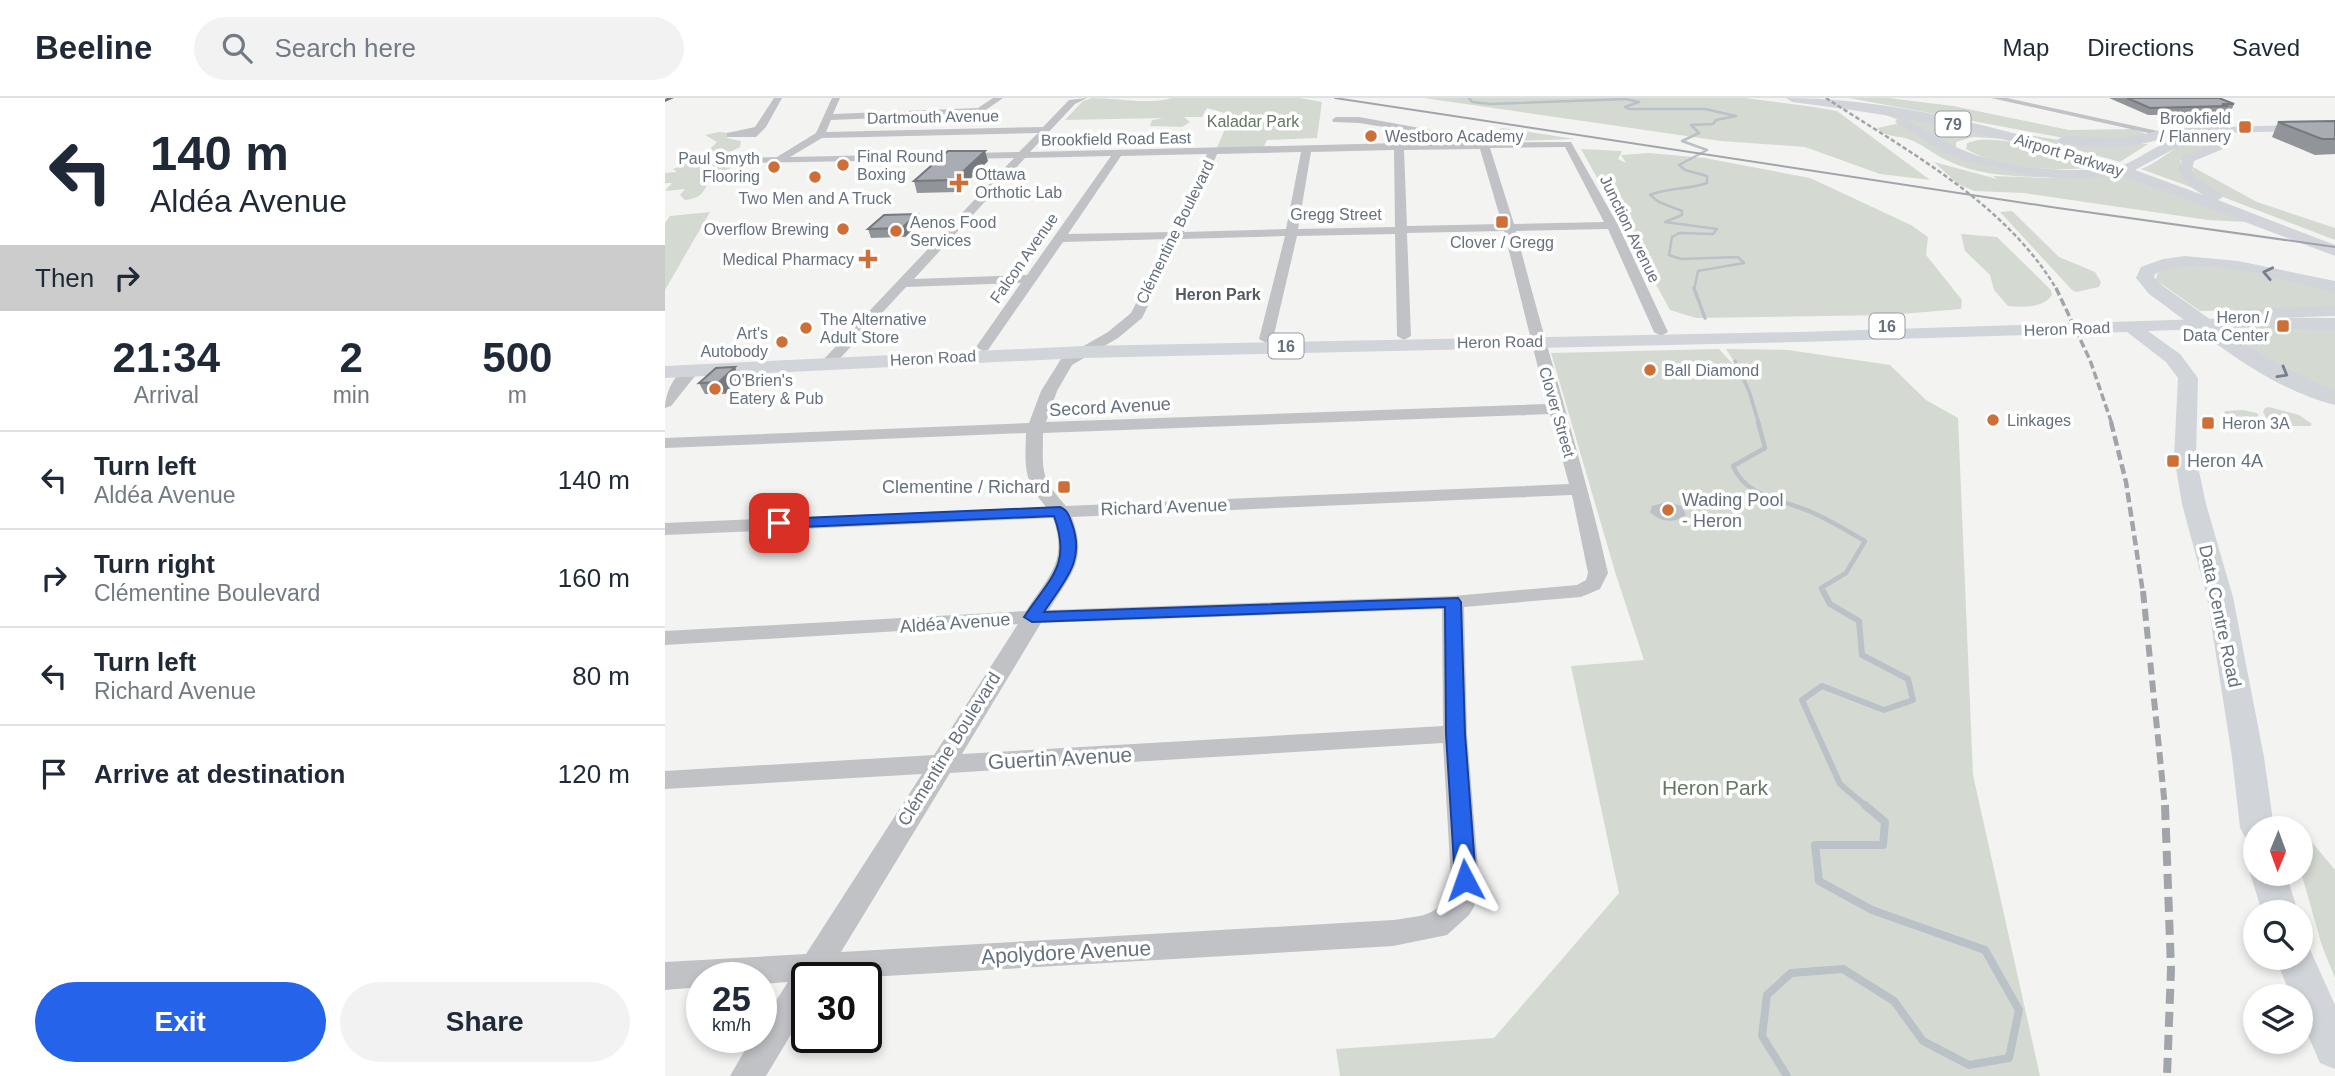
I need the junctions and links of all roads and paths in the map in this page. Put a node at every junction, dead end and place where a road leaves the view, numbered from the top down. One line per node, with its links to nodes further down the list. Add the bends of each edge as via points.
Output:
1 (778, 98): 18 (street)
2 (836, 98): 12 (street)
3 (999, 98): 12 (street, via 980,111)
4 (1083, 98): 19 (street, via 1072,102)
5 (1792, 98): 9 (highway, Airport Parkway / 79)
6 (1828, 98): 10 (highway, Airport Parkway / 79)
7 (2026, 98): 11 (street, via 2037,106)
8 (1997, 99): 11 (street); 14 (street, via 1989,102 2072,121)
9 (1809, 100): 21 (highway, via 1893,118 1979,161 2040,172 2124,169 2141,162); 31 (highway, Airport Parkway / 79, via 1966,127)
10 (1874, 106): 21 (highway, via 2069,140 2134,142); 31 (highway, Airport Parkway / 79, via 1988,128)
11 (2033, 107): 14 (street)
12 (829, 117): 20 (street)
13 (1336, 120): 24 (street, via 1477,139)
14 (2097, 120): 15 (street)
15 (2117, 123): 21 (street); 21 (street)
16 (2335, 127): 17 (main road)
17 (2294, 128): 21 (main road); 22 (main road, via 2219,133)
18 (756, 130)
19 (1046, 130): 20 (street, Dartmouth Avenue); 29 (street)
20 (820, 135): 30 (street)
21 (2173, 135): 22 (main road); 31 (highway, via 2125,164 2082,171 2005,164 1973,156 1958,145 1973,138 2006,139)
22 (2208, 139): 33 (highway, via 2215,149 2188,159 2188,177)
23 (1566, 144): 24 (street, Brookfield Road East); 34 (street, Junction Avenue, via 1572,147)
24 (1484, 145): 25 (street, Brookfield Road East); 35 (street, Clover Street)
25 (1399, 146): 26 (street, Brookfield Road East); 37 (street)
26 (1306, 151): 27 (street, Brookfield Road East); 36 (street)
27 (1213, 153): 28 (street, Brookfield Road East); 38 (street, Clémentine Boulevard)
28 (1117, 155): 29 (street, Brookfield Road East); 39 (street, Falcon Avenue)
29 (1023, 156): 30 (street, Brookfield Road East); 43 (street)
30 (779, 160): 32 (street, Brookfield Road East)
31 (2099, 160): 33 (highway, Airport Parkway / 79)
32 (750, 161)
33 (2270, 223): 40 (highway, Airport Parkway / 79); 41 (highway, Airport Parkway / 79)
34 (1612, 225): 35 (street, Gregg Street); 50 (street, Junction Avenue)
35 (1509, 228): 37 (street, Gregg Street); 52 (street, Clover Street)
36 (1292, 231): 37 (street, Gregg Street); 38 (street, Gregg Street); 53 (street)
37 (1403, 231): 51 (street)
38 (1177, 235): 39 (street, Gregg Street); 55 (street, Clémentine Boulevard, via 1134,318)
39 (1060, 238): 42 (street, Falcon Avenue)
40 (2335, 245)
41 (2335, 251)
42 (1030, 279): 43 (street); 54 (street, Falcon Avenue)
43 (903, 283): 56 (street)
44 (2335, 287): 61 (highway, one-way to 61, via 2239,267 2181,262 2147,271 2145,278 2240,347)
45 (2335, 311): 48 (main road, Heron Road / 16)
46 (2335, 322): 47 (highway)
47 (2234, 323): 48 (main road, Heron Road / 16); 58 (main road, Data Centre Road, via 2174,335)
48 (2121, 324): 49 (main road, Heron Road / 16); 50 (main road, Heron Road / 16); 58 (main road)
49 (2012, 331): 52 (main road, Heron Road / 16); 58 (main road, via 2108,337)
50 (1661, 332): 52 (main road, Heron Road / 16)
51 (1404, 336): 52 (main road, Heron Road / 16); 53 (main road, Heron Road / 16)
52 (1536, 337): 55 (main road, Heron Road / 16); 63 (street, Clover Street)
53 (1266, 339): 55 (main road, Heron Road / 16)
54 (983, 347): 55 (main road, Heron Road / 16); 56 (main road, Heron Road / 16)
55 (1088, 348): 56 (main road, Heron Road / 16); 64 (street, Clémentine Boulevard)
56 (833, 358): 57 (main road, Heron Road / 16); 59 (main road, Heron Road / 16)
57 (665, 363)
58 (2173, 365): 76 (main road, Data Centre Road, via 2187,378 2186,463 2220,597)
59 (691, 371): 60 (main road, Heron Road / 16); 62 (street)
60 (665, 372)
61 (2335, 398)
62 (665, 403)
63 (1556, 410): 64 (street, Secord Avenue); 66 (street, Clover Street)
64 (1039, 420): 65 (street, Secord Avenue); 67 (street, Clémentine Boulevard, via 1034,473)
65 (665, 443)
66 (1580, 489): 67 (street, Richard Avenue); 69 (street, Clover Street, via 1598,573 1596,582)
67 (1060, 511): 68 (street, Richard Avenue); 71 (street, Clémentine Boulevard, via 1070,552)
68 (665, 529)
69 (1581, 591): 70 (street, Aldéa Avenue)
70 (1453, 602): 71 (street, Aldéa Avenue); 73 (street)
71 (1032, 617): 72 (street, Aldéa Avenue); 74 (street, Clémentine Boulevard)
72 (665, 638)
73 (1455, 734): 74 (street, Guertin Avenue); 78 (street, Apolydore Avenue, via 1465,880 1459,907 1436,926 1393,933)
74 (939, 765): 75 (street, Guertin Avenue); 77 (street, Clémentine Boulevard)
75 (665, 780)
76 (2255, 816)
77 (816, 962)
78 (882, 962)
79 (791, 967): 81 (street, Apolydore Avenue)
80 (2300, 970): 83 (main road)
81 (665, 976)
82 (791, 1003): 84 (street, Clémentine Boulevard)
83 (2335, 1050)
84 (747, 1076)

